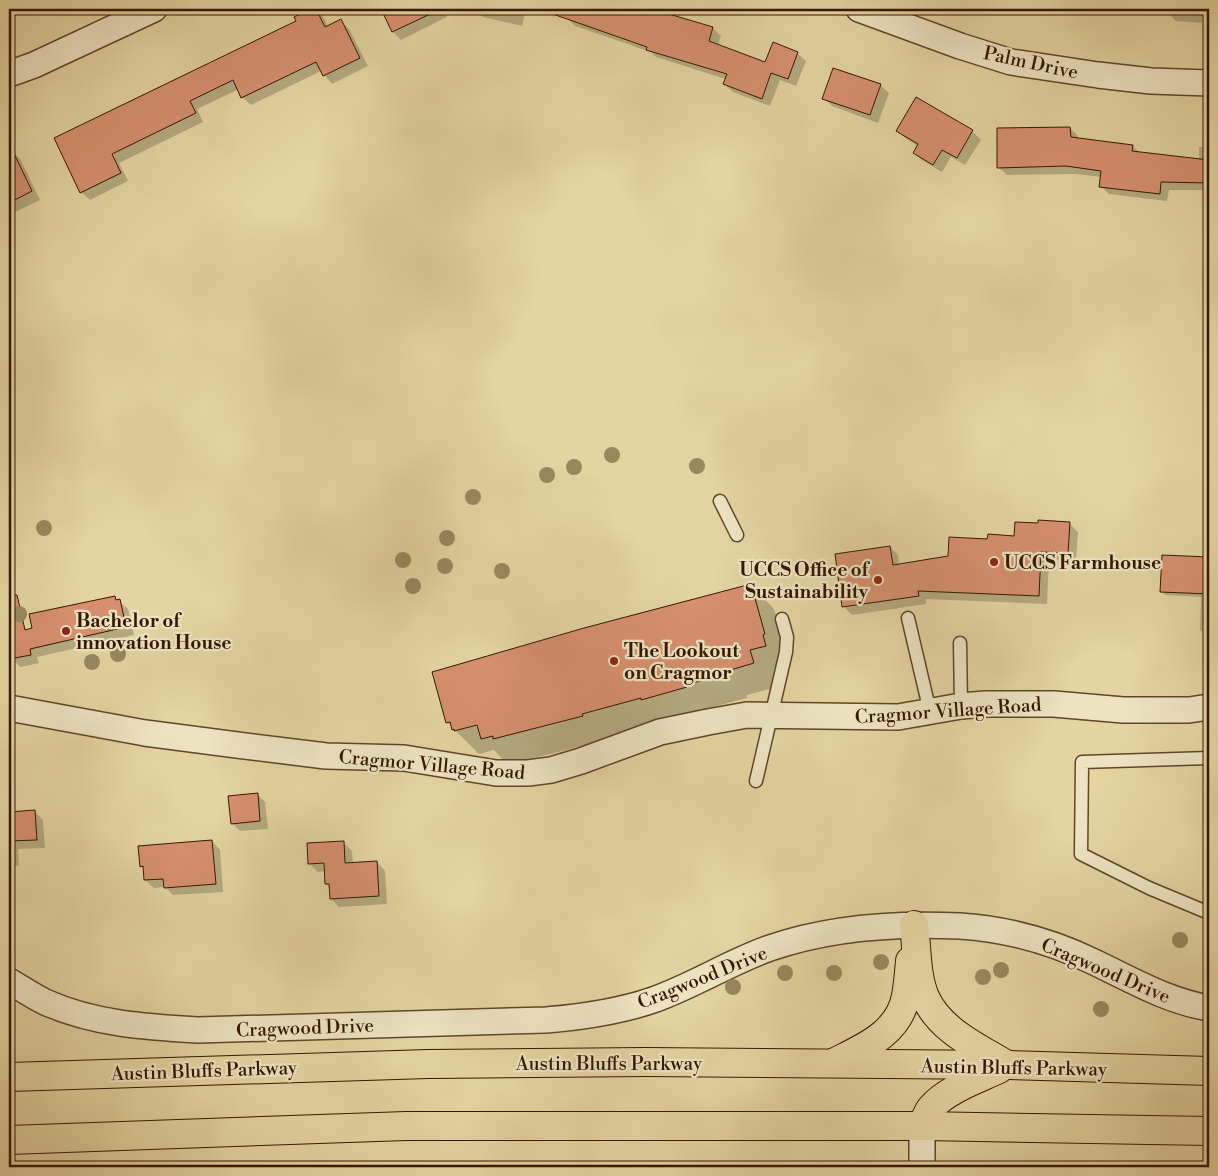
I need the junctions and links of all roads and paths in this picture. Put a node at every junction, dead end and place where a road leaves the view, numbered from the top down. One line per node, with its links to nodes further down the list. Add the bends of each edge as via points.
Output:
1 (154, 9): 3 (street)
2 (859, 9): 5 (street, Palm Drive, via 1011,62 1151,81)
3 (117, 17): 4 (street, via 34,66)
4 (9, 74)
5 (1209, 83)
6 (720, 501): 7 (lane)
7 (737, 535)
8 (908, 618): 14 (lane)
9 (782, 619): 15 (lane, via 787,637 786,652)
10 (960, 643): 11 (lane)
11 (961, 706): 13 (street, Cragmor Village Road, via 1054,704 1123,710); 14 (street, Cragmor Village Road)
12 (9, 708): 15 (street, Cragmor Village Road, via 145,733 326,756 404,758 496,773 550,770 660,732 747,715)
13 (1209, 708)
14 (930, 712): 15 (street, Cragmor Village Road, via 898,717)
15 (772, 716): 17 (lane)
16 (1209, 758): 18 (lane, via 1082,762 1081,854)
17 (756, 781)
18 (1209, 913)
19 (914, 925): 20 (street, Cragwood Drive, via 850,930 794,941 769,948 654,1000 583,1017 546,1020 198,1030 141,1027 75,1014 44,1002); 21 (street, Cragwood Drive, via 995,930 1042,941 1171,999); 22 (main road, via 906,998 899,1018 875,1042); 23 (main road, via 925,997 935,1013 947,1028)
20 (9, 981)
21 (1209, 1008)
22 (830, 1065): 23 (main road, Austin Bluffs Parkway); 25 (main road, Austin Bluffs Parkway, via 645,1062 428,1064)
23 (1007, 1065): 24 (main road, Austin Bluffs Parkway); 26 (main road, via 941,1100 930,1109)
24 (1209, 1071)
25 (9, 1077)
26 (922, 1126): 27 (main road); 28 (main road, via 406,1126); 29 (street)
27 (1209, 1131)
28 (9, 1140)
29 (922, 1167)

